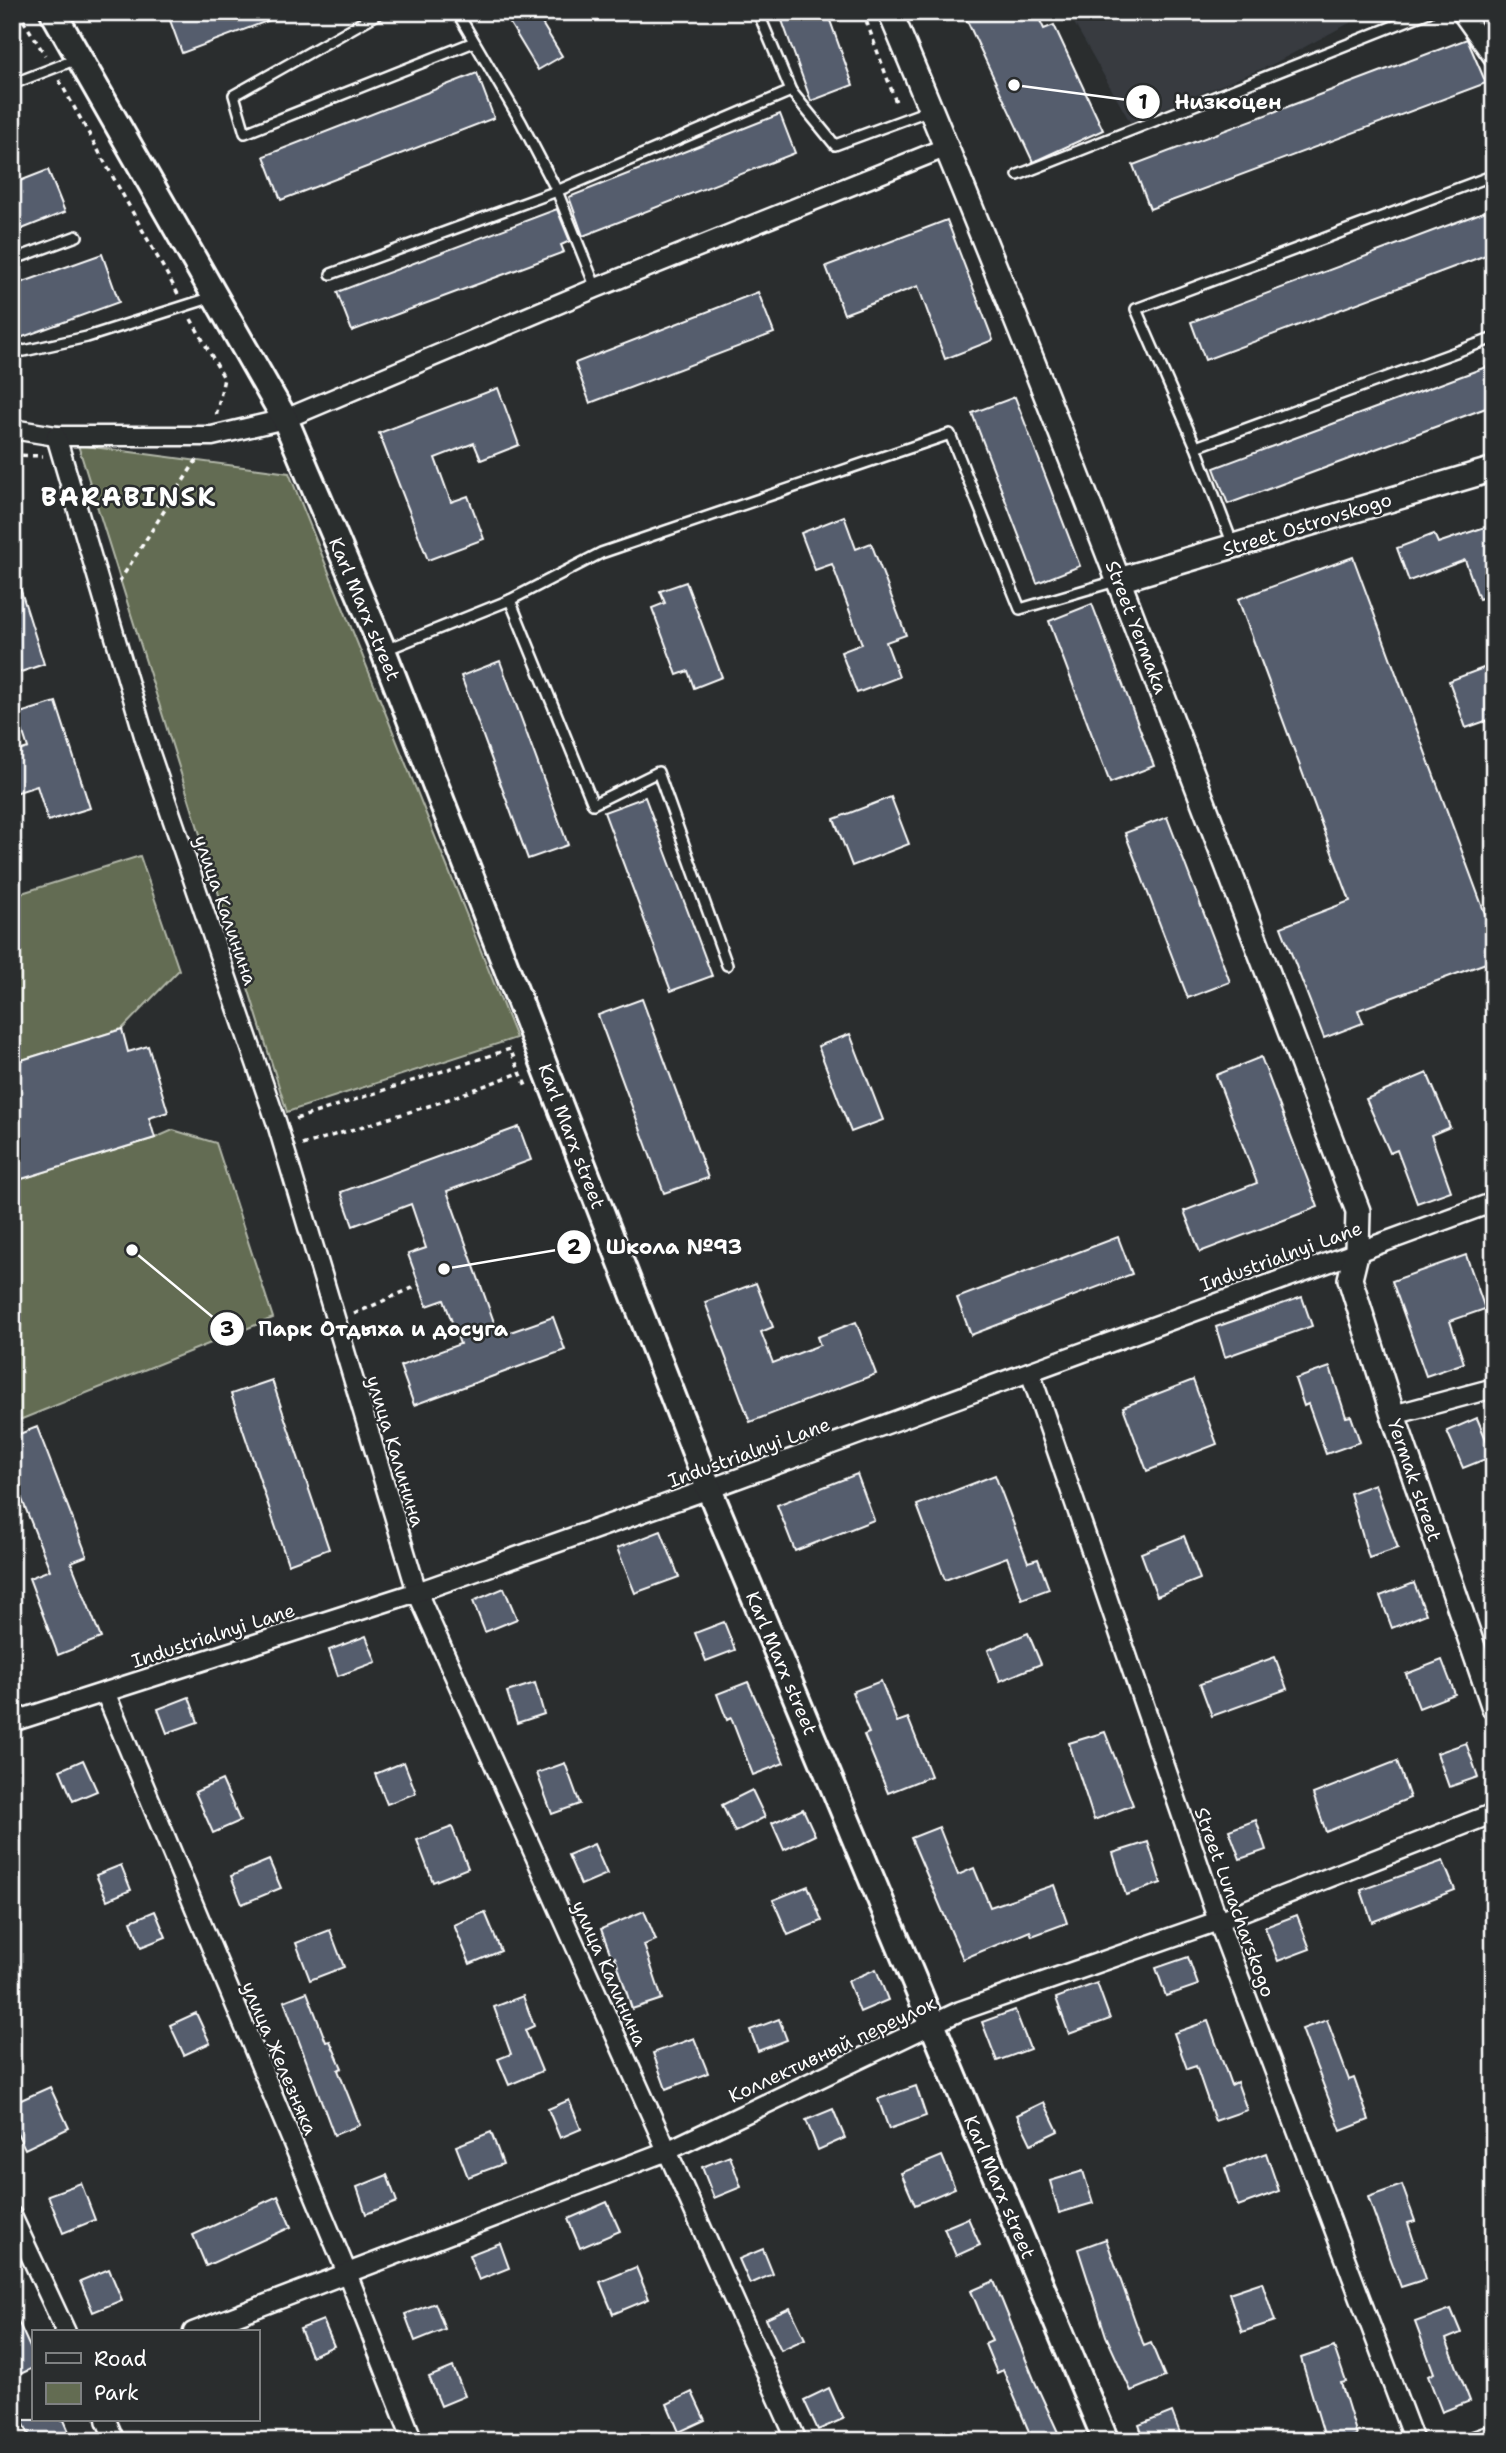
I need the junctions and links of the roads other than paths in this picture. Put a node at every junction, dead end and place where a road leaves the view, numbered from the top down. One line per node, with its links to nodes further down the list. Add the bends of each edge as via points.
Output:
1 (53, 12): 9 (main road, Karl Marx street)
2 (382, 12): 8 (lane, via 234,95 244,133)
3 (457, 12): 8 (lane)
4 (758, 12): 12 (lane)
5 (890, 12): 13 (street, Street Yermaka)
6 (1429, 12): 15 (lane)
7 (1461, 12): 10 (street)
8 (474, 42): 17 (lane)
9 (79, 58): 11 (lane); 22 (main road, Karl Marx street)
10 (1494, 58)
11 (12, 85)
12 (791, 91): 13 (lane, via 835,145); 17 (lane)
13 (931, 110): 14 (street, Street Yermaka)
14 (947, 147): 21 (street); 31 (street, Street Yermaka)
15 (1018, 175)
16 (1494, 175): 28 (lane, via 1136,309)
17 (557, 191): 20 (lane); 21 (lane)
18 (77, 236): 19 (lane)
19 (12, 260)
20 (331, 274)
21 (596, 288): 25 (street)
22 (213, 297): 24 (lane, via 87,337 24,351 16,348); 25 (main road, Karl Marx street)
23 (1494, 338): 28 (lane)
24 (12, 339)
25 (285, 419): 27 (street, via 212,436); 33 (main road, Karl Marx street)
26 (12, 429): 27 (street)
27 (56, 436): 41 (street, улица Калинина, via 145,740 277,1124)
28 (1196, 447): 30 (lane)
29 (1494, 469): 30 (street, Street Ostrovskogo)
30 (1233, 546): 31 (street, Street Ostrovskogo)
31 (1119, 580): 32 (lane, via 1020,609 950,434 601,553); 36 (street, Street Yermaka, via 1358,1211)
32 (510, 600): 33 (lane); 34 (lane, via 593,804 658,772)
33 (383, 650): 40 (main road, Karl Marx street)
34 (727, 965)
35 (1494, 1202): 36 (street, Industrialnyi Lane)
36 (1357, 1250): 37 (street, Industrialnyi Lane); 39 (street, Yermak street, via 1350,1279)
37 (1030, 1373): 40 (street, Industrialnyi Lane); 46 (street, Street Lunacharskogo)
38 (1494, 1388): 39 (street)
39 (1393, 1416): 43 (street, Yermak street)
40 (709, 1489): 41 (street, Industrialnyi Lane); 47 (main road, Karl Marx street)
41 (417, 1592): 42 (street, Industrialnyi Lane); 48 (street, улица Калинина)
42 (105, 1692): 44 (street, Industrialnyi Lane); 50 (street, улица Железняка)
43 (1494, 1708)
44 (12, 1722)
45 (1494, 1813): 46 (street, Коллективный переулок)
46 (1218, 1921): 47 (street, Коллективный переулок); 59 (street, Street Lunacharskogo)
47 (933, 2024): 48 (street, Коллективный переулок); 58 (main road, Karl Marx street)
48 (667, 2151): 50 (street, Коллективный переулок); 57 (street, улица Калинина)
49 (12, 2216): 51 (street)
50 (347, 2273): 52 (street, Коллективный переулок); 56 (street, улица Железняка)
51 (65, 2330)
52 (198, 2330)
53 (107, 2422): 55 (street)
54 (1494, 2434): 60 (street)
55 (115, 2441)
56 (413, 2441)
57 (797, 2441)
58 (1106, 2441)
59 (1414, 2441)
60 (1474, 2441)

